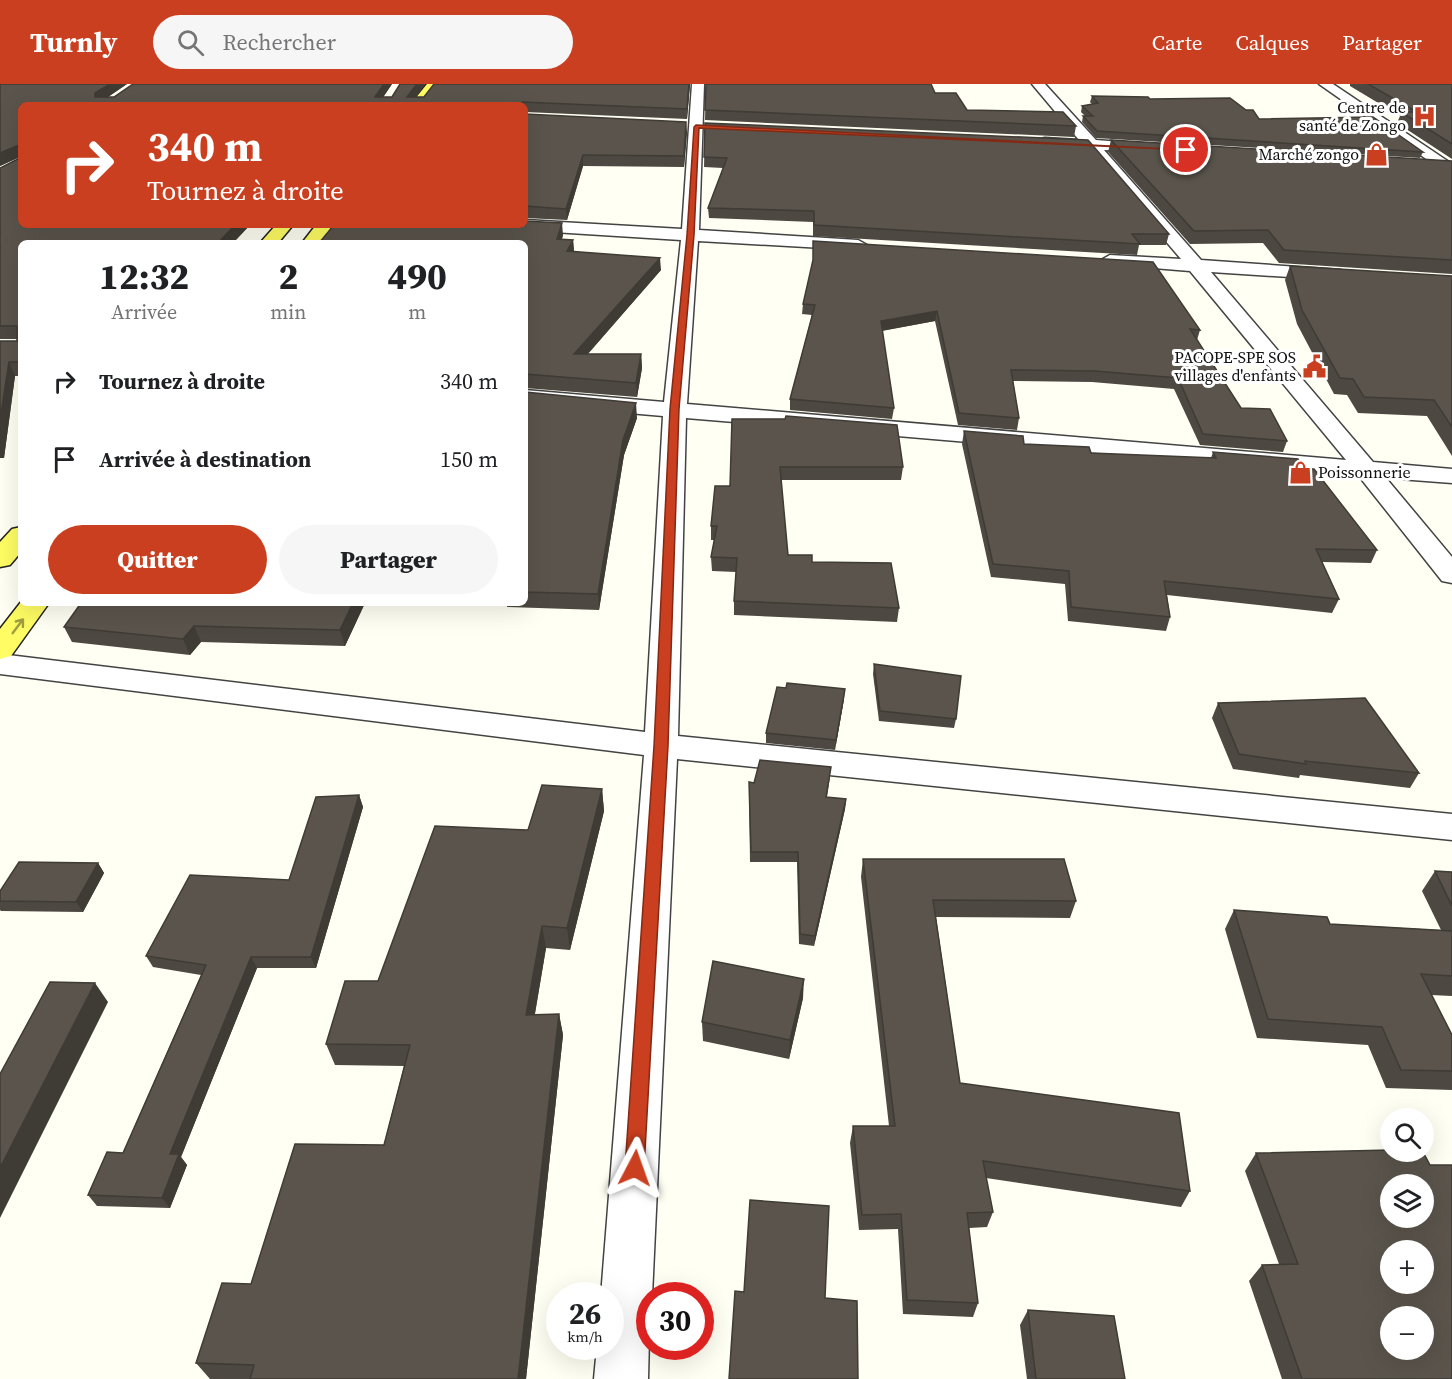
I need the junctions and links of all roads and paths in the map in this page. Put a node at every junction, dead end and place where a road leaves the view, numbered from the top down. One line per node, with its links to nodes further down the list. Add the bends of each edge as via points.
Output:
1 (434, 84): 5 (main road)
2 (698, 84): 14 (street)
3 (1038, 84): 7 (street)
4 (1325, 84): 10 (street)
5 (419, 102)
6 (1032, 142): 7 (street)
7 (1092, 144): 8 (street); 19 (street)
8 (1174, 150)
9 (1412, 165): 10 (street)
10 (1450, 167)
11 (528, 225): 14 (street)
12 (282, 228): 15 (main road)
13 (323, 228): 16 (main road)
14 (690, 235): 17 (street); 22 (street)
15 (272, 240)
16 (313, 240)
17 (879, 247)
18 (1091, 259): 19 (street)
19 (1197, 266): 20 (street); 23 (street)
20 (1348, 275)
21 (528, 397): 22 (street)
22 (675, 409): 23 (street); 31 (street)
23 (1367, 468): 24 (street); 27 (street)
24 (1452, 476)
25 (18, 538): 26 (main road)
26 (0, 559)
27 (1452, 575)
28 (33, 606): 29 (main road, one-way to 28)
29 (0, 649)
30 (0, 664): 31 (street)
31 (661, 746): 32 (street); 33 (street)
32 (1452, 827)
33 (621, 1379)

